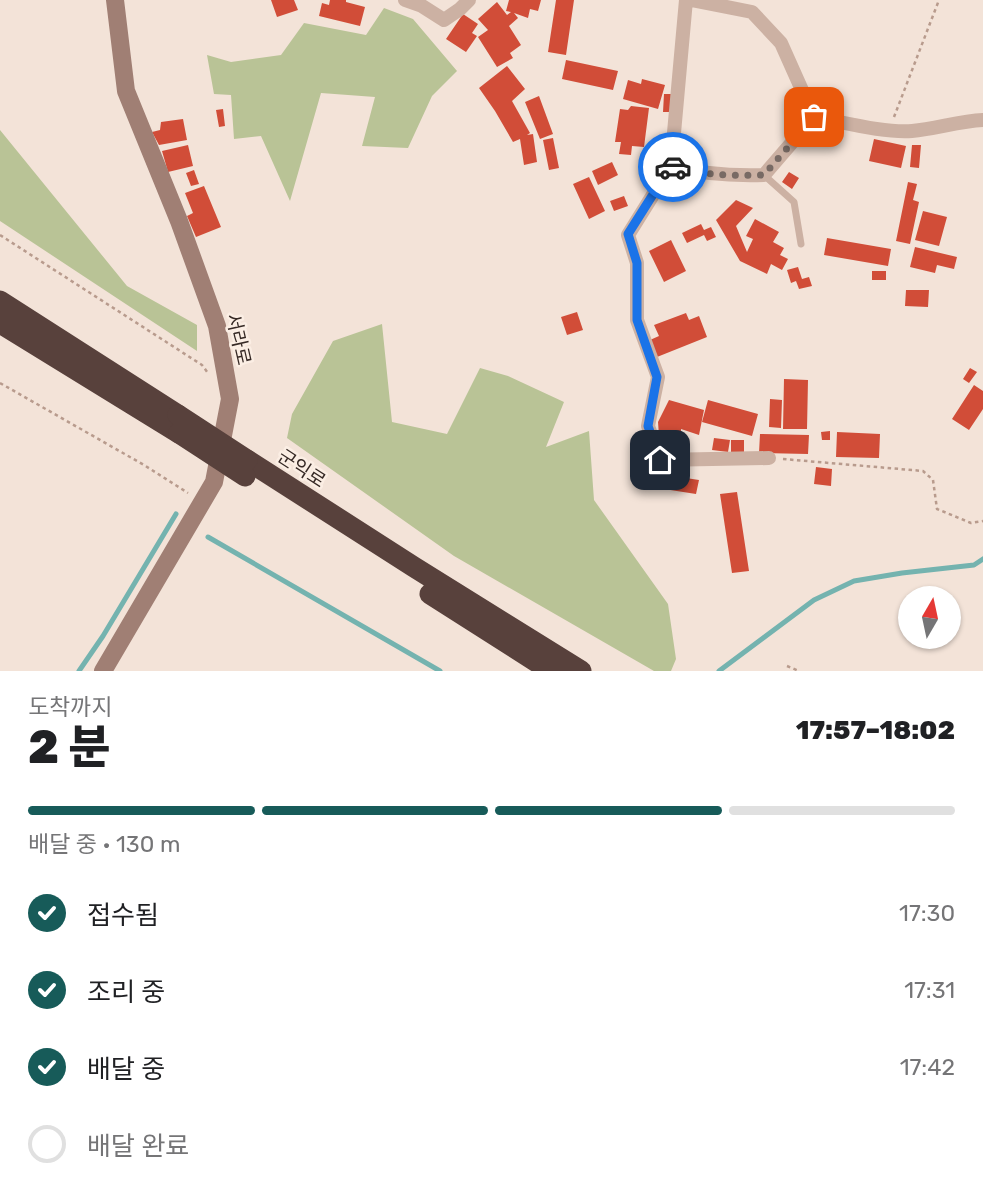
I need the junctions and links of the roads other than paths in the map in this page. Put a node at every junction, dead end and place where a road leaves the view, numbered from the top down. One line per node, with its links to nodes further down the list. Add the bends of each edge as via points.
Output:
1 (115, 0): 15 (street, 서라로, via 126,91 217,326 230,399 214,482)
2 (405, 0): 3 (street, via 444,20)
3 (470, 0)
4 (688, 0): 5 (street, via 752,12 780,43); 7 (street)
5 (814, 117): 6 (street, via 912,131); 8 (street)
6 (983, 120)
7 (671, 166): 8 (street, via 733,176); 13 (street, via 628,234 637,263 637,320 657,377 648,426 660,460)
8 (764, 175): 9 (lane, via 794,202)
9 (801, 244)
10 (0, 301): 12 (highway, 군익로)
11 (0, 323): 12 (highway, 군익로)
12 (179, 424): 14 (highway, 군익로, bridge)
13 (769, 458)
14 (246, 468): 16 (highway, 군익로); 17 (highway, 군익로)
15 (103, 671)
16 (551, 671)
17 (581, 671)

